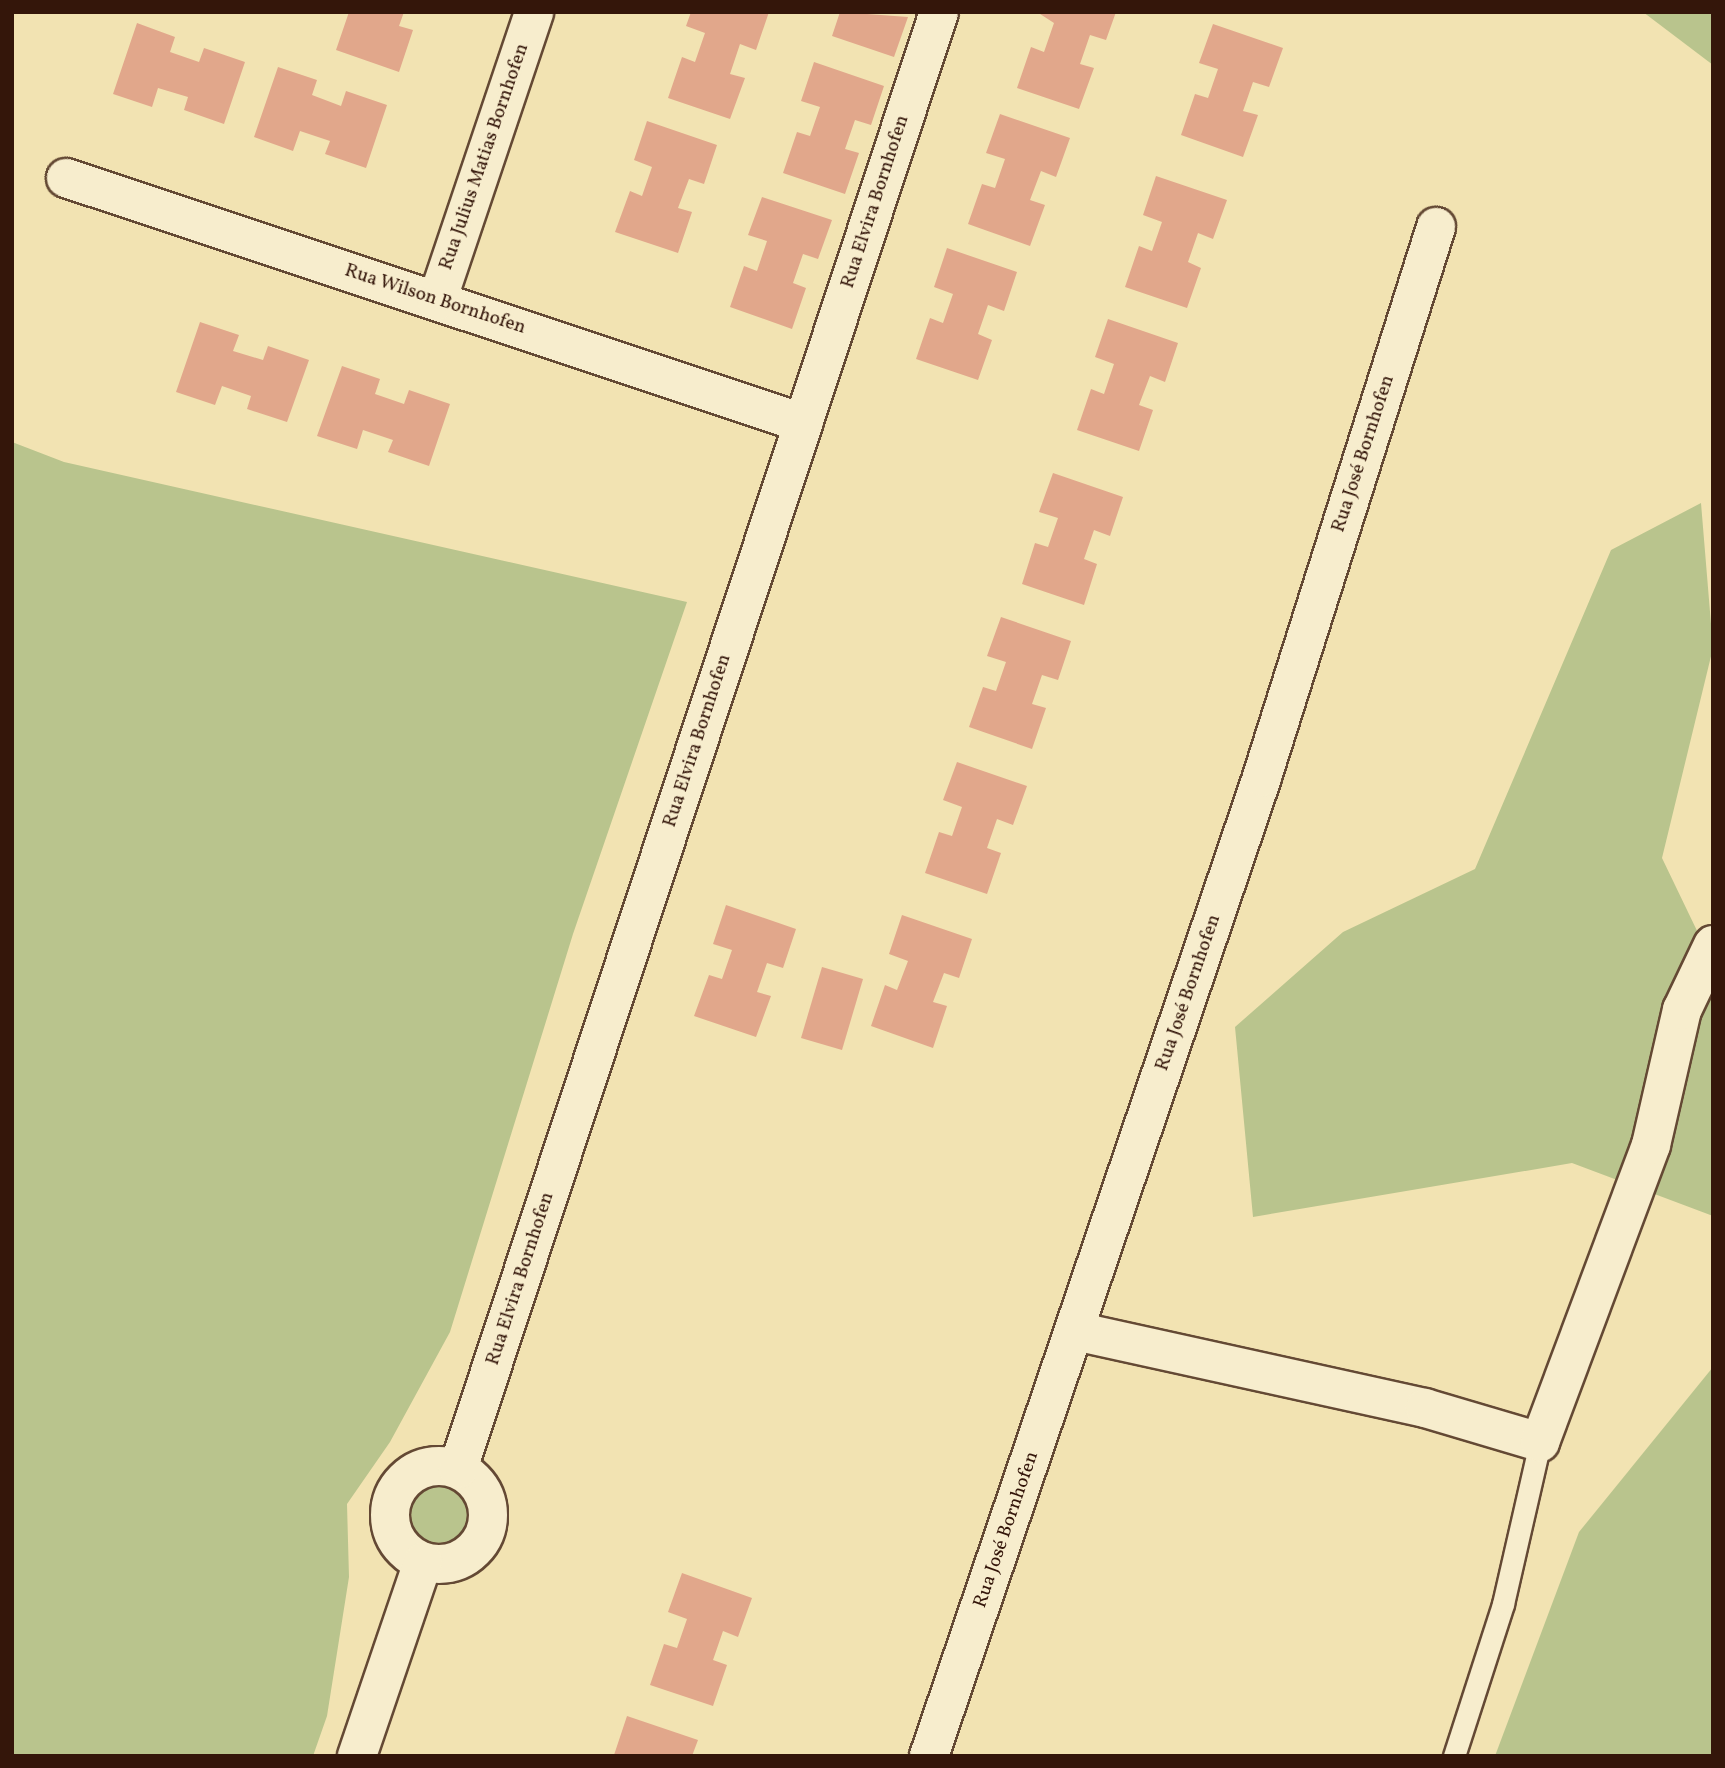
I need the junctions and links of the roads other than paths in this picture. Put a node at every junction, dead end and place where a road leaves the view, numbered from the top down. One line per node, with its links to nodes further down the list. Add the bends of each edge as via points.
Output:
1 (534, 12): 5 (street, Rua Julius Matias Bornhofen)
2 (939, 12): 6 (street, Rua Elvira Bornhofen)
3 (66, 178): 5 (street, Rua Wilson Bornhofen)
4 (1436, 227): 8 (street, Rua José Bornhofen, via 1262,777)
5 (436, 301): 6 (street, Rua Wilson Bornhofen)
6 (803, 423): 10 (street, Rua Elvira Bornhofen)
7 (1713, 945): 9 (street, via 1682,1010 1651,1145)
8 (1075, 1331): 9 (street, via 1412,1405); 13 (street, Rua José Bornhofen)
9 (1540, 1442): 14 (lane, via 1503,1604)
10 (458, 1469): 11 (street, via 484,1495 485,1532 460,1559); 11 (street, via 419,1469 392,1497 394,1536)
11 (423, 1562): 12 (street)
12 (357, 1756)
13 (929, 1756)
14 (1454, 1756)

